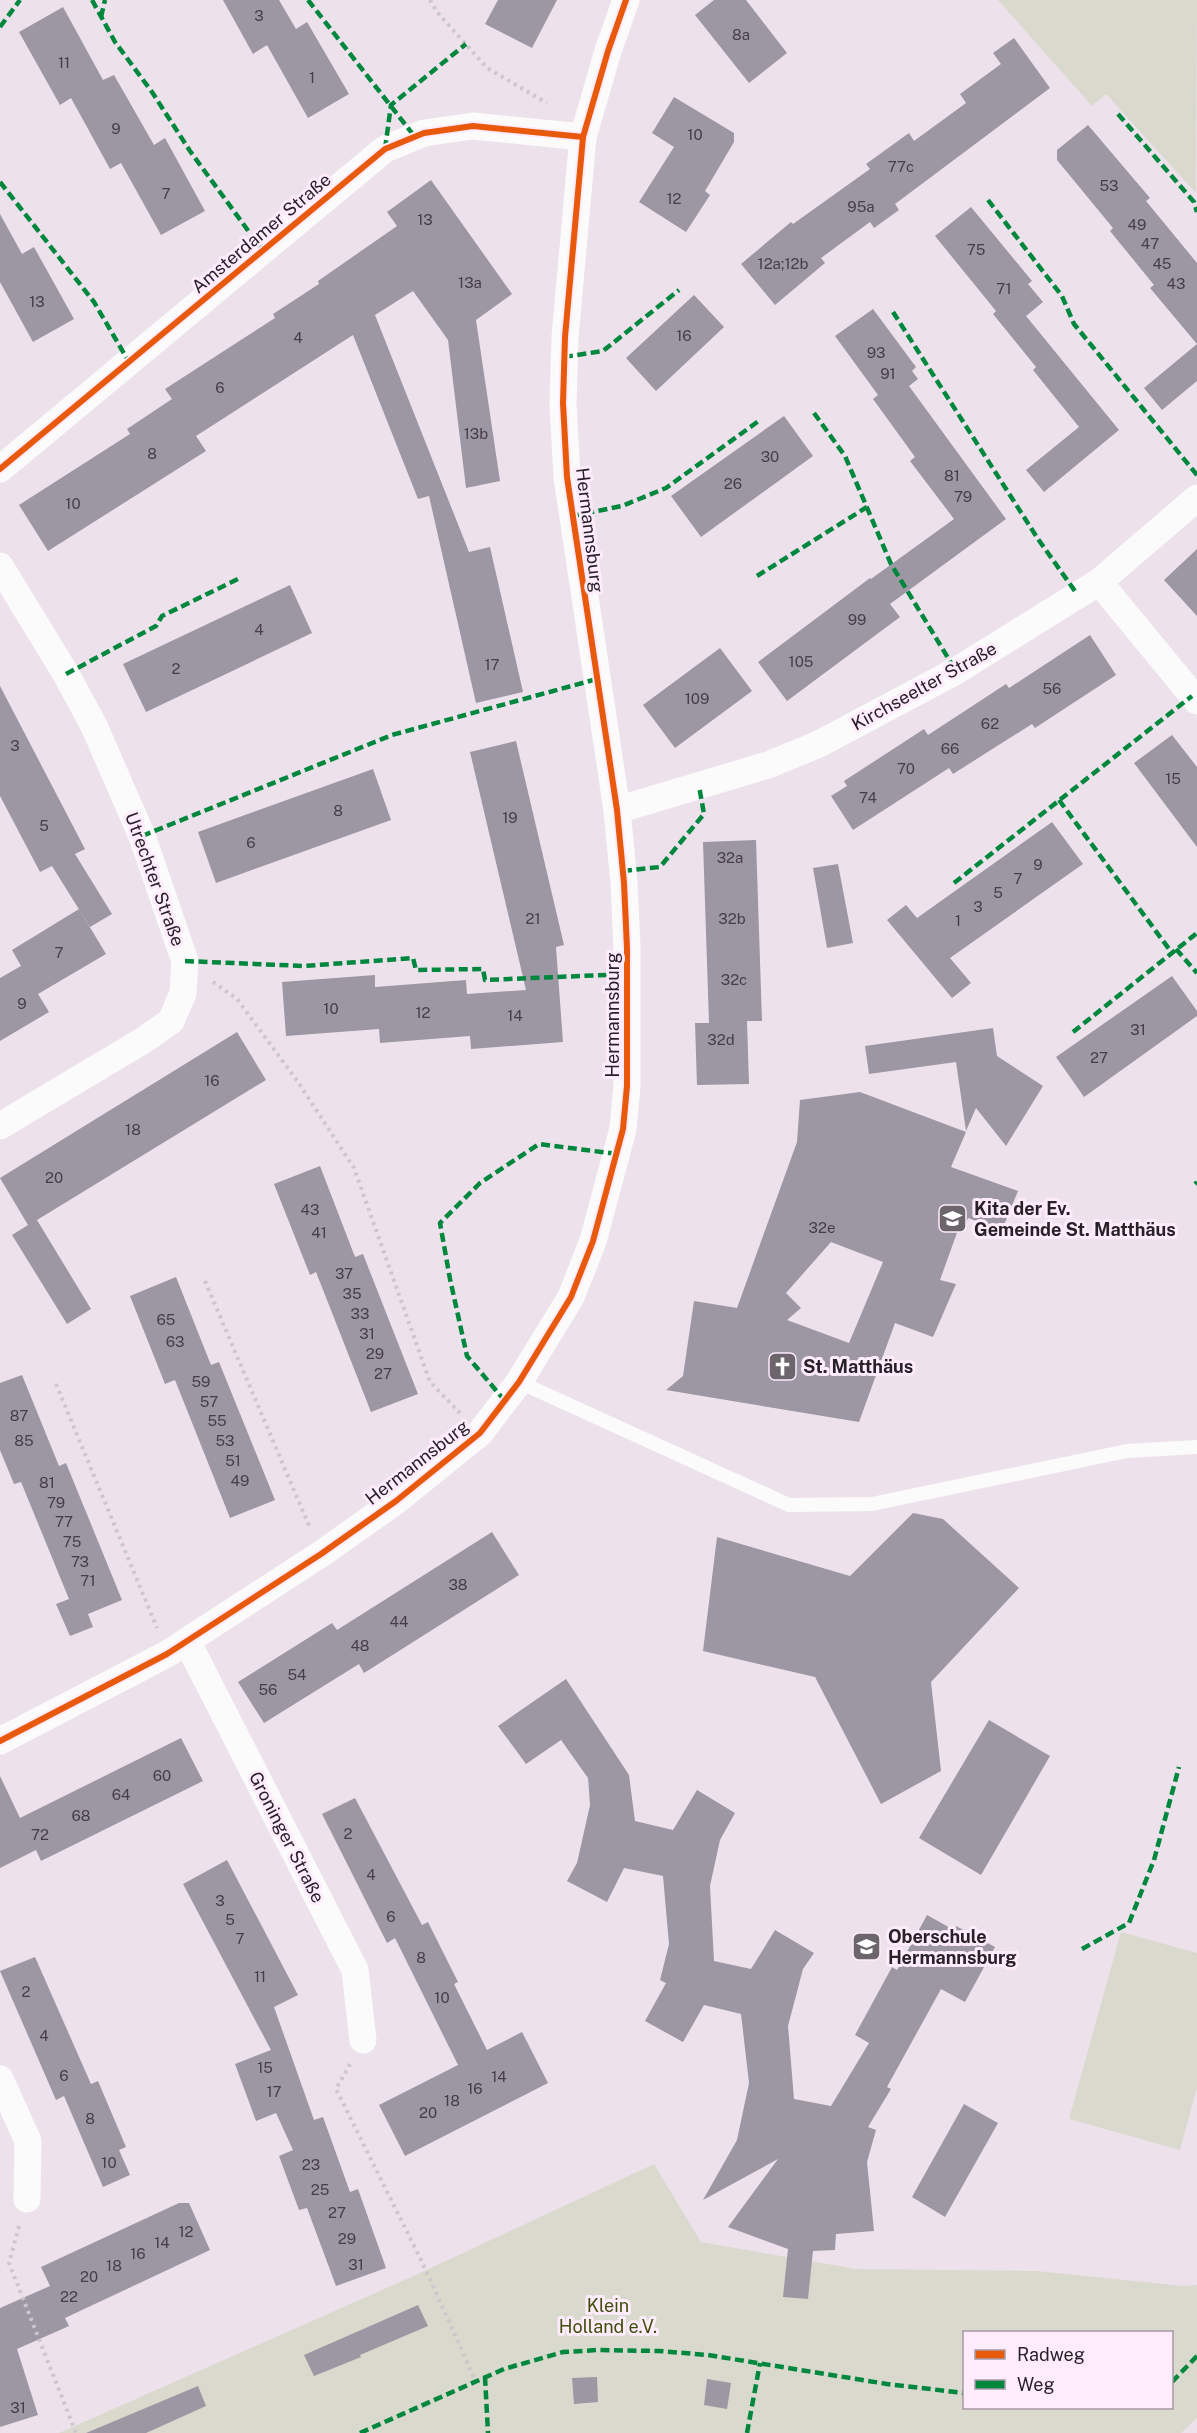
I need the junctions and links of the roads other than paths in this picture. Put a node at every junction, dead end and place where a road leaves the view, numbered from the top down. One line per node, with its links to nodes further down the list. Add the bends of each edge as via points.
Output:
1 (626, 0): 2 (street, Hermannsburg)
2 (585, 131): 3 (street, Amsterdamer Straße, via 472,126 424,133 385,149); 8 (street, Hermannsburg, via 565,337 563,404 567,477)
3 (0, 469)
4 (1197, 498): 6 (street, Kirchseelter Straße)
5 (0, 566): 9 (street, Utrechter Straße, via 94,726 142,837 185,961 183,993 171,1021)
6 (1099, 582): 7 (street); 8 (street, Kirchseelter Straße, via 967,665 819,744 768,765)
7 (1197, 701)
8 (617, 810): 10 (street, Hermannsburg, via 627,948 623,1129 601,1217 571,1297)
9 (0, 1126)
10 (519, 1382): 11 (lane, via 789,1505 872,1504 1127,1451); 12 (street, Hermannsburg, via 480,1433 396,1501)
11 (1197, 1447)
12 (177, 1647): 13 (street, Hermannsburg); 14 (street, Groninger Straße, via 355,1970)
13 (0, 1741)
14 (363, 2040)
15 (0, 2079): 16 (street, via 28,2141)
16 (27, 2199)

